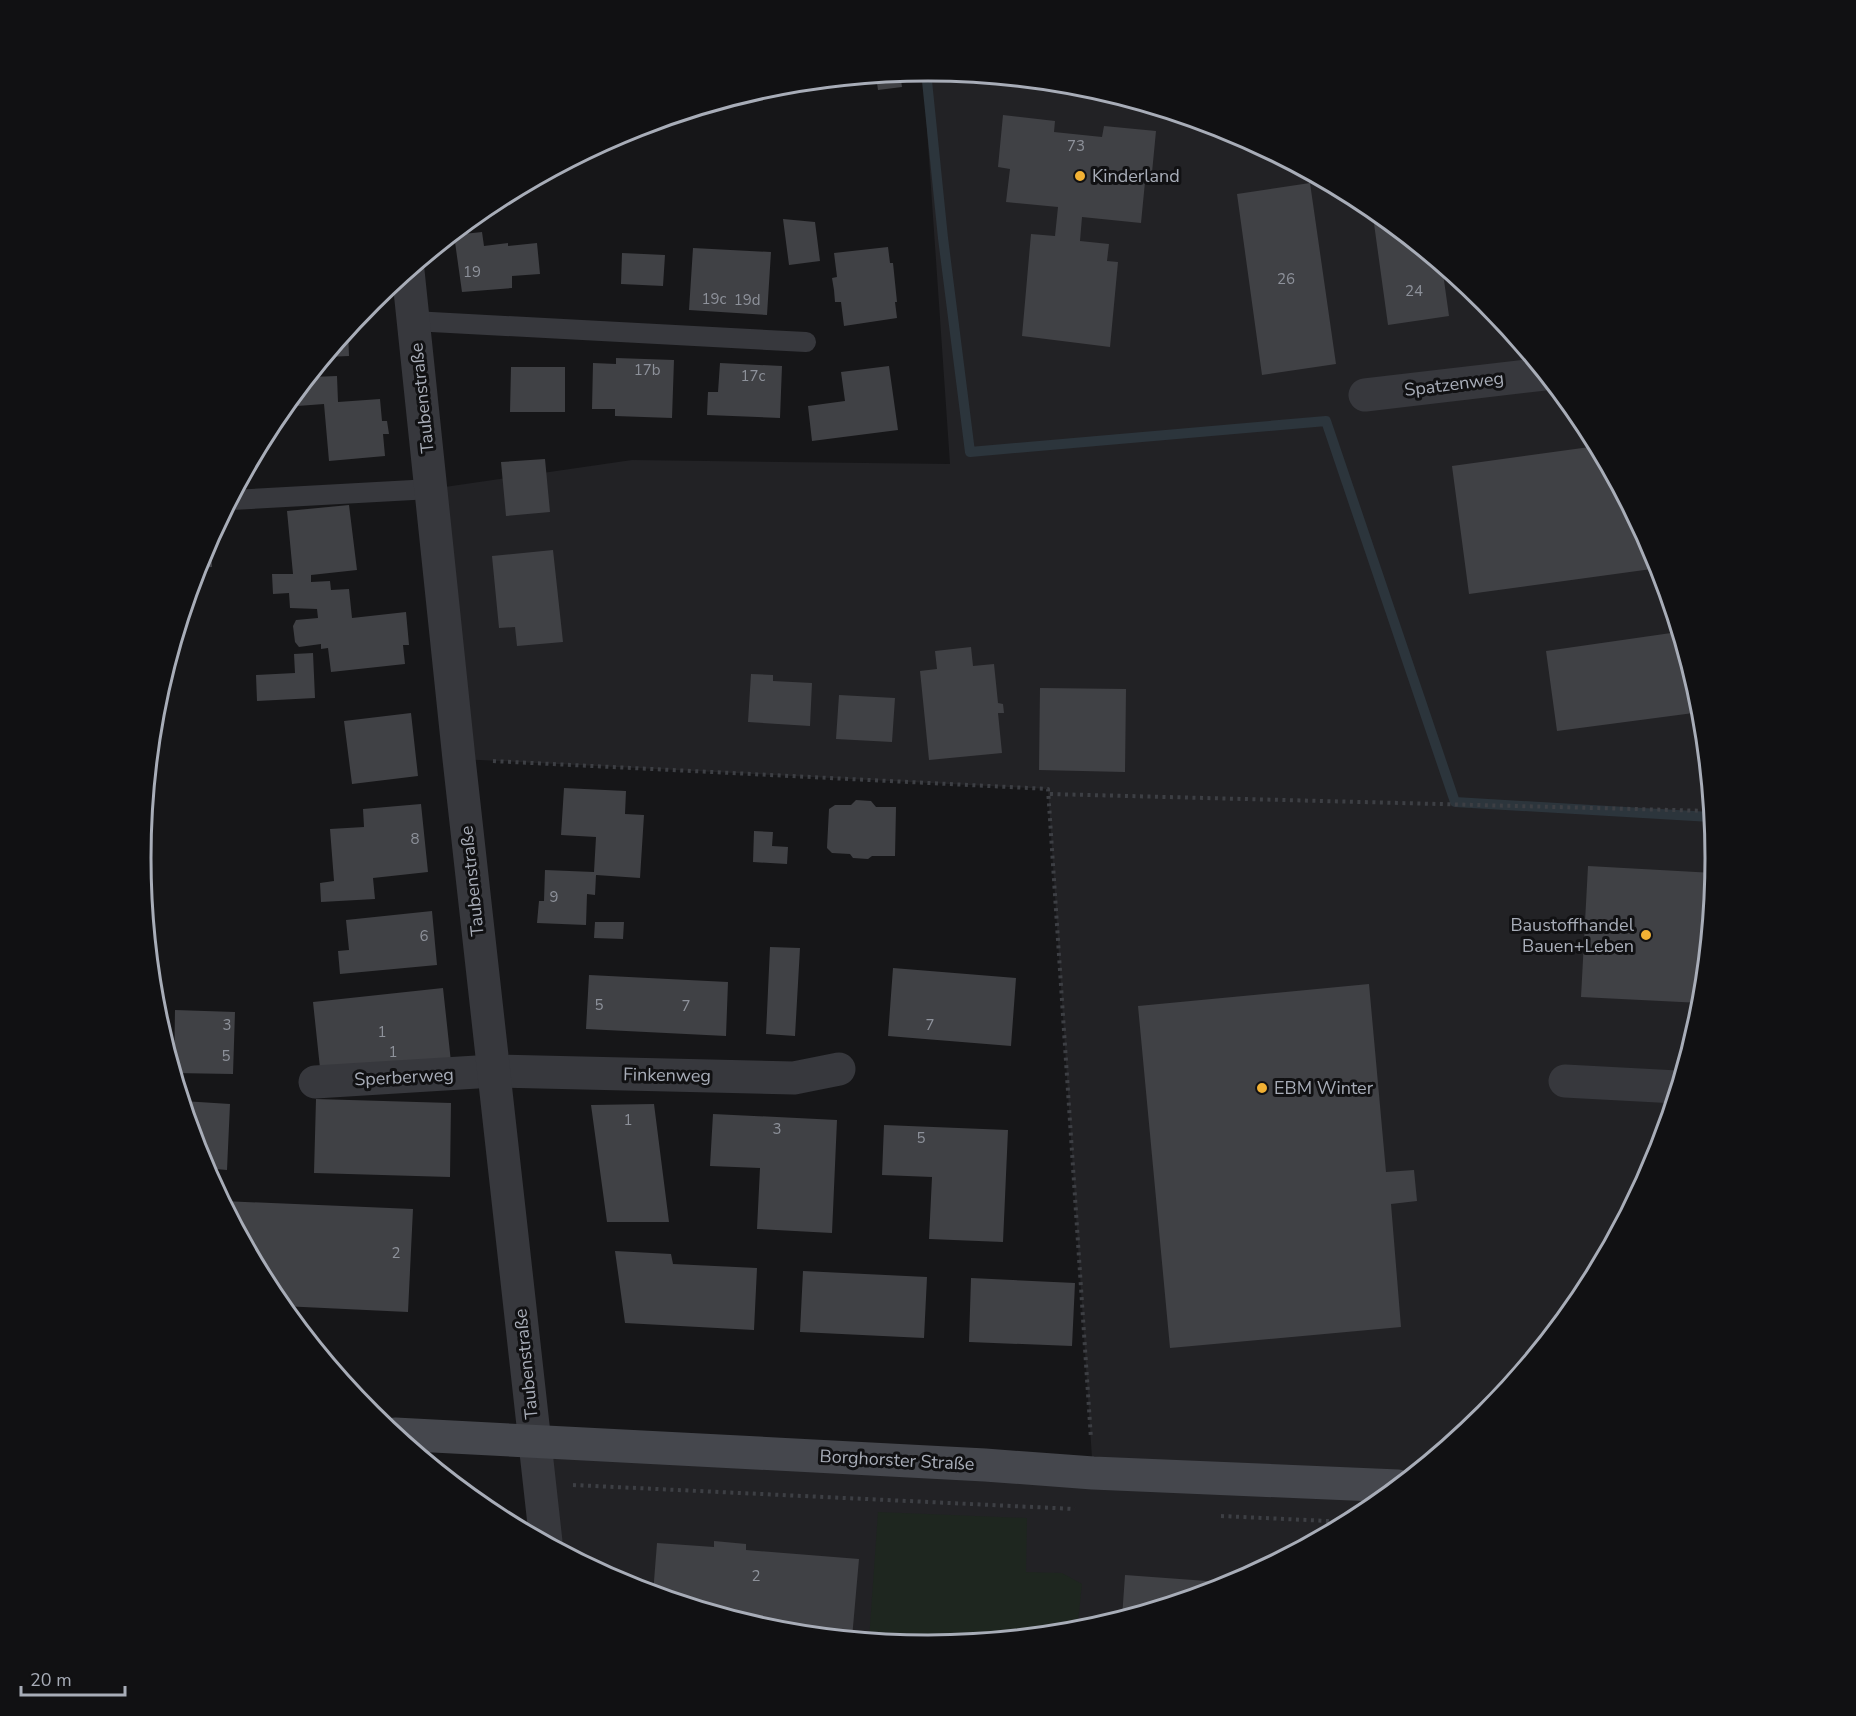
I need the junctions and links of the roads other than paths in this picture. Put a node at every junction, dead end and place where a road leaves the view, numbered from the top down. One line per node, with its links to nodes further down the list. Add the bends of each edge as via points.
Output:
1 (409, 281): 2 (street, Taubenstraße)
2 (413, 321): 3 (lane, Taubenstraße); 6 (street, Taubenstraße)
3 (806, 342)
4 (1536, 375): 5 (street, Spatzenweg)
5 (1365, 395)
6 (431, 489): 7 (lane); 9 (street, Taubenstraße)
7 (239, 500)
8 (839, 1069): 9 (street, Finkenweg, via 794,1078)
9 (494, 1071): 10 (street, Sperberweg); 14 (street, Taubenstraße)
10 (315, 1082)
11 (1565, 1082): 12 (street)
12 (1670, 1088)
13 (408, 1435): 14 (main road, Borghorster Straße)
14 (535, 1440): 15 (main road, Borghorster Straße, via 1094,1473); 16 (street, Taubenstraße)
15 (1385, 1485)
16 (545, 1534)

